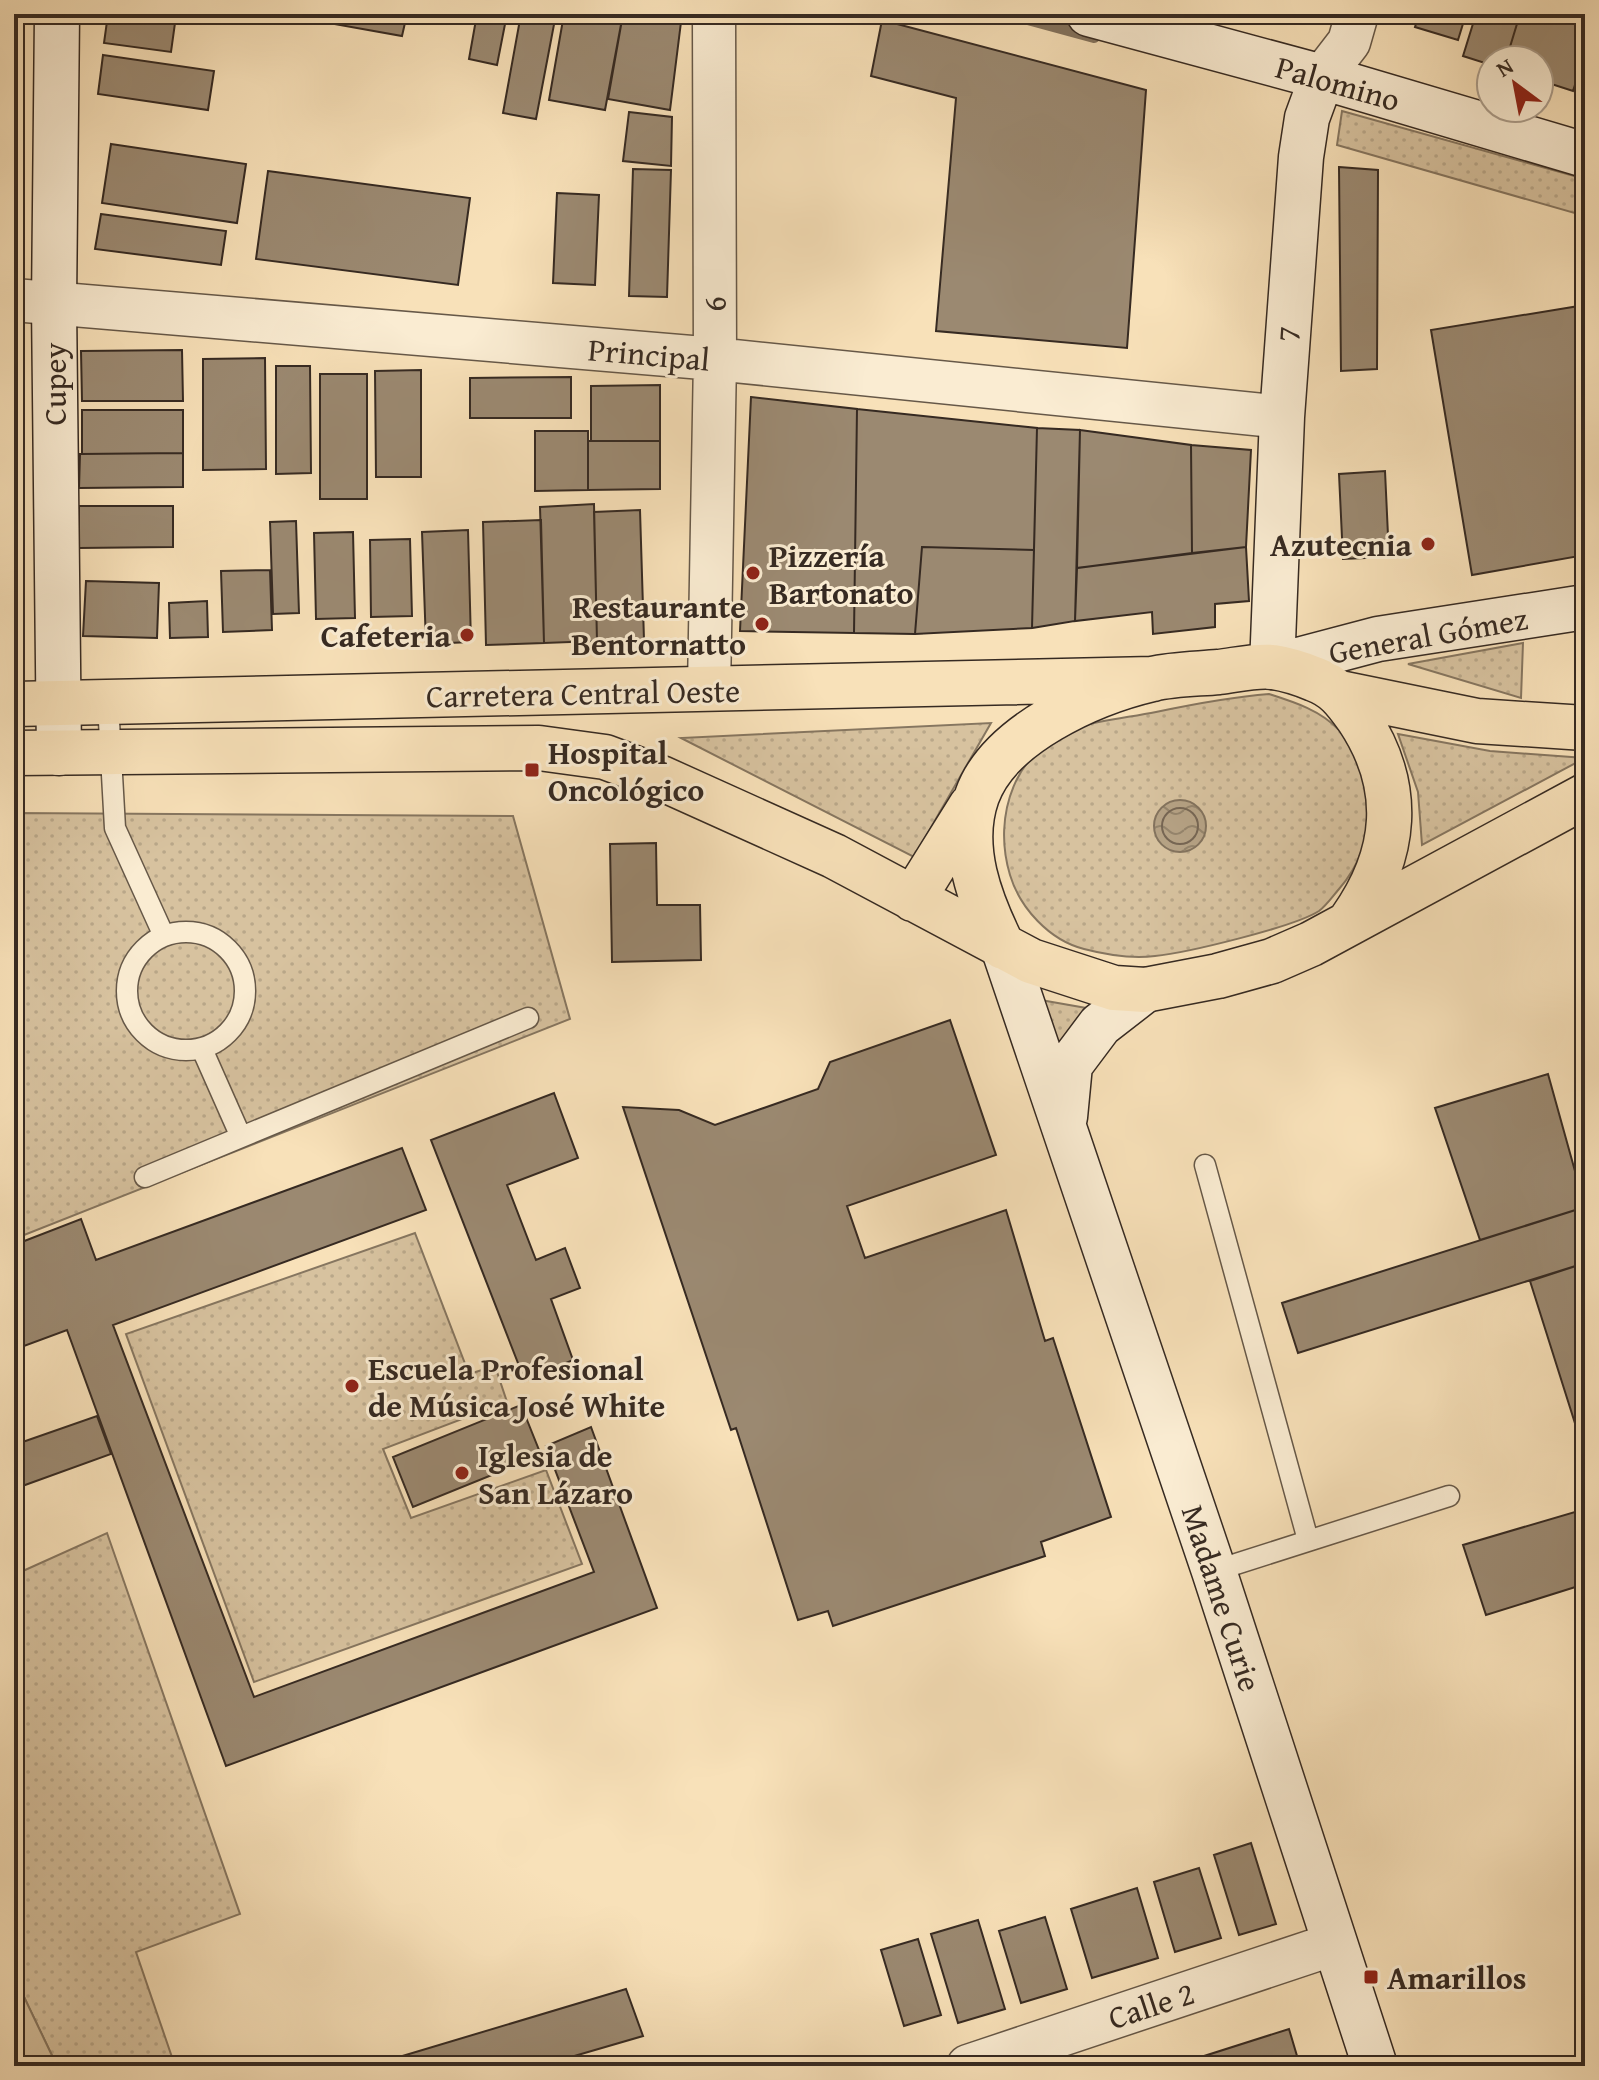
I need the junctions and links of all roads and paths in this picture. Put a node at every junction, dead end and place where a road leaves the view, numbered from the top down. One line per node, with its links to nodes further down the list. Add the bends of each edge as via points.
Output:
1 (57, 14): 7 (street, Cupey)
2 (714, 14): 8 (street, 6)
3 (1089, 14): 5 (street, Palomino)
4 (1357, 14): 5 (street, 7, via 1349,42)
5 (1322, 77): 6 (street, Palomino); 9 (street, 7, via 1307,118 1301,157)
6 (1585, 155)
7 (34, 302): 8 (street, Principal); 16 (street, Cupey)
8 (715, 359): 9 (street, Principal); 13 (street, 6)
9 (1282, 417): 11 (street, 7)
10 (1585, 607): 11 (street, General Gómez, via 1378,639)
11 (1272, 667): 12 (main road); 14 (main road, via 1316,679)
12 (1153, 679): 13 (main road, Carretera Central Oeste); 23 (main road, via 1056,715 1014,744 987,774)
13 (709, 689): 17 (main road, Carretera Central Oeste)
14 (1340, 693): 18 (main road, via 1477,721); 25 (main road, via 1368,734 1384,773 1392,814 1373,888)
15 (14, 704): 16 (main road, Carretera Central Oeste)
16 (57, 704): 17 (main road, Carretera Central Oeste); 21 (street, Cupey)
17 (108, 704): 19 (lane)
18 (1585, 728)
19 (111, 752): 21 (main road, Carretera Central Oeste); 24 (main road, Carretera Central Oeste, via 539,748 605,757 834,856); 26 (lane, via 115,828)
20 (14, 753): 21 (main road, Carretera Central Oeste)
21 (59, 753)
22 (1585, 796): 25 (main road)
23 (976, 797): 24 (main road); 27 (main road, via 969,844 987,914)
24 (913, 899): 27 (main road, Carretera Central Oeste)
25 (1351, 920): 28 (main road, Carretera Central Oeste, via 1272,961)
26 (164, 936): 30 (lane, via 134,962 127,981 133,1020 163,1047); 30 (lane, via 203,934 234,955 243,972 243,1011 234,1028)
27 (1003, 947): 28 (main road, Carretera Central Oeste, via 1053,971 1114,988); 31 (street, Madame Curie)
28 (1145, 990): 31 (street, Madame Curie, via 1100,1025 1070,1065)
29 (528, 1018): 32 (lane)
30 (202, 1049): 32 (lane)
31 (1064, 1132): 37 (street, Madame Curie)
32 (241, 1137): 34 (lane)
33 (1205, 1165): 36 (lane)
34 (145, 1177)
35 (1449, 1496): 36 (lane)
36 (1308, 1540): 37 (lane)
37 (1214, 1571): 38 (street, Madame Curie)
38 (1334, 1944): 39 (street, Calle 2); 40 (street, Madame Curie)
39 (968, 2066)
40 (1375, 2066)

